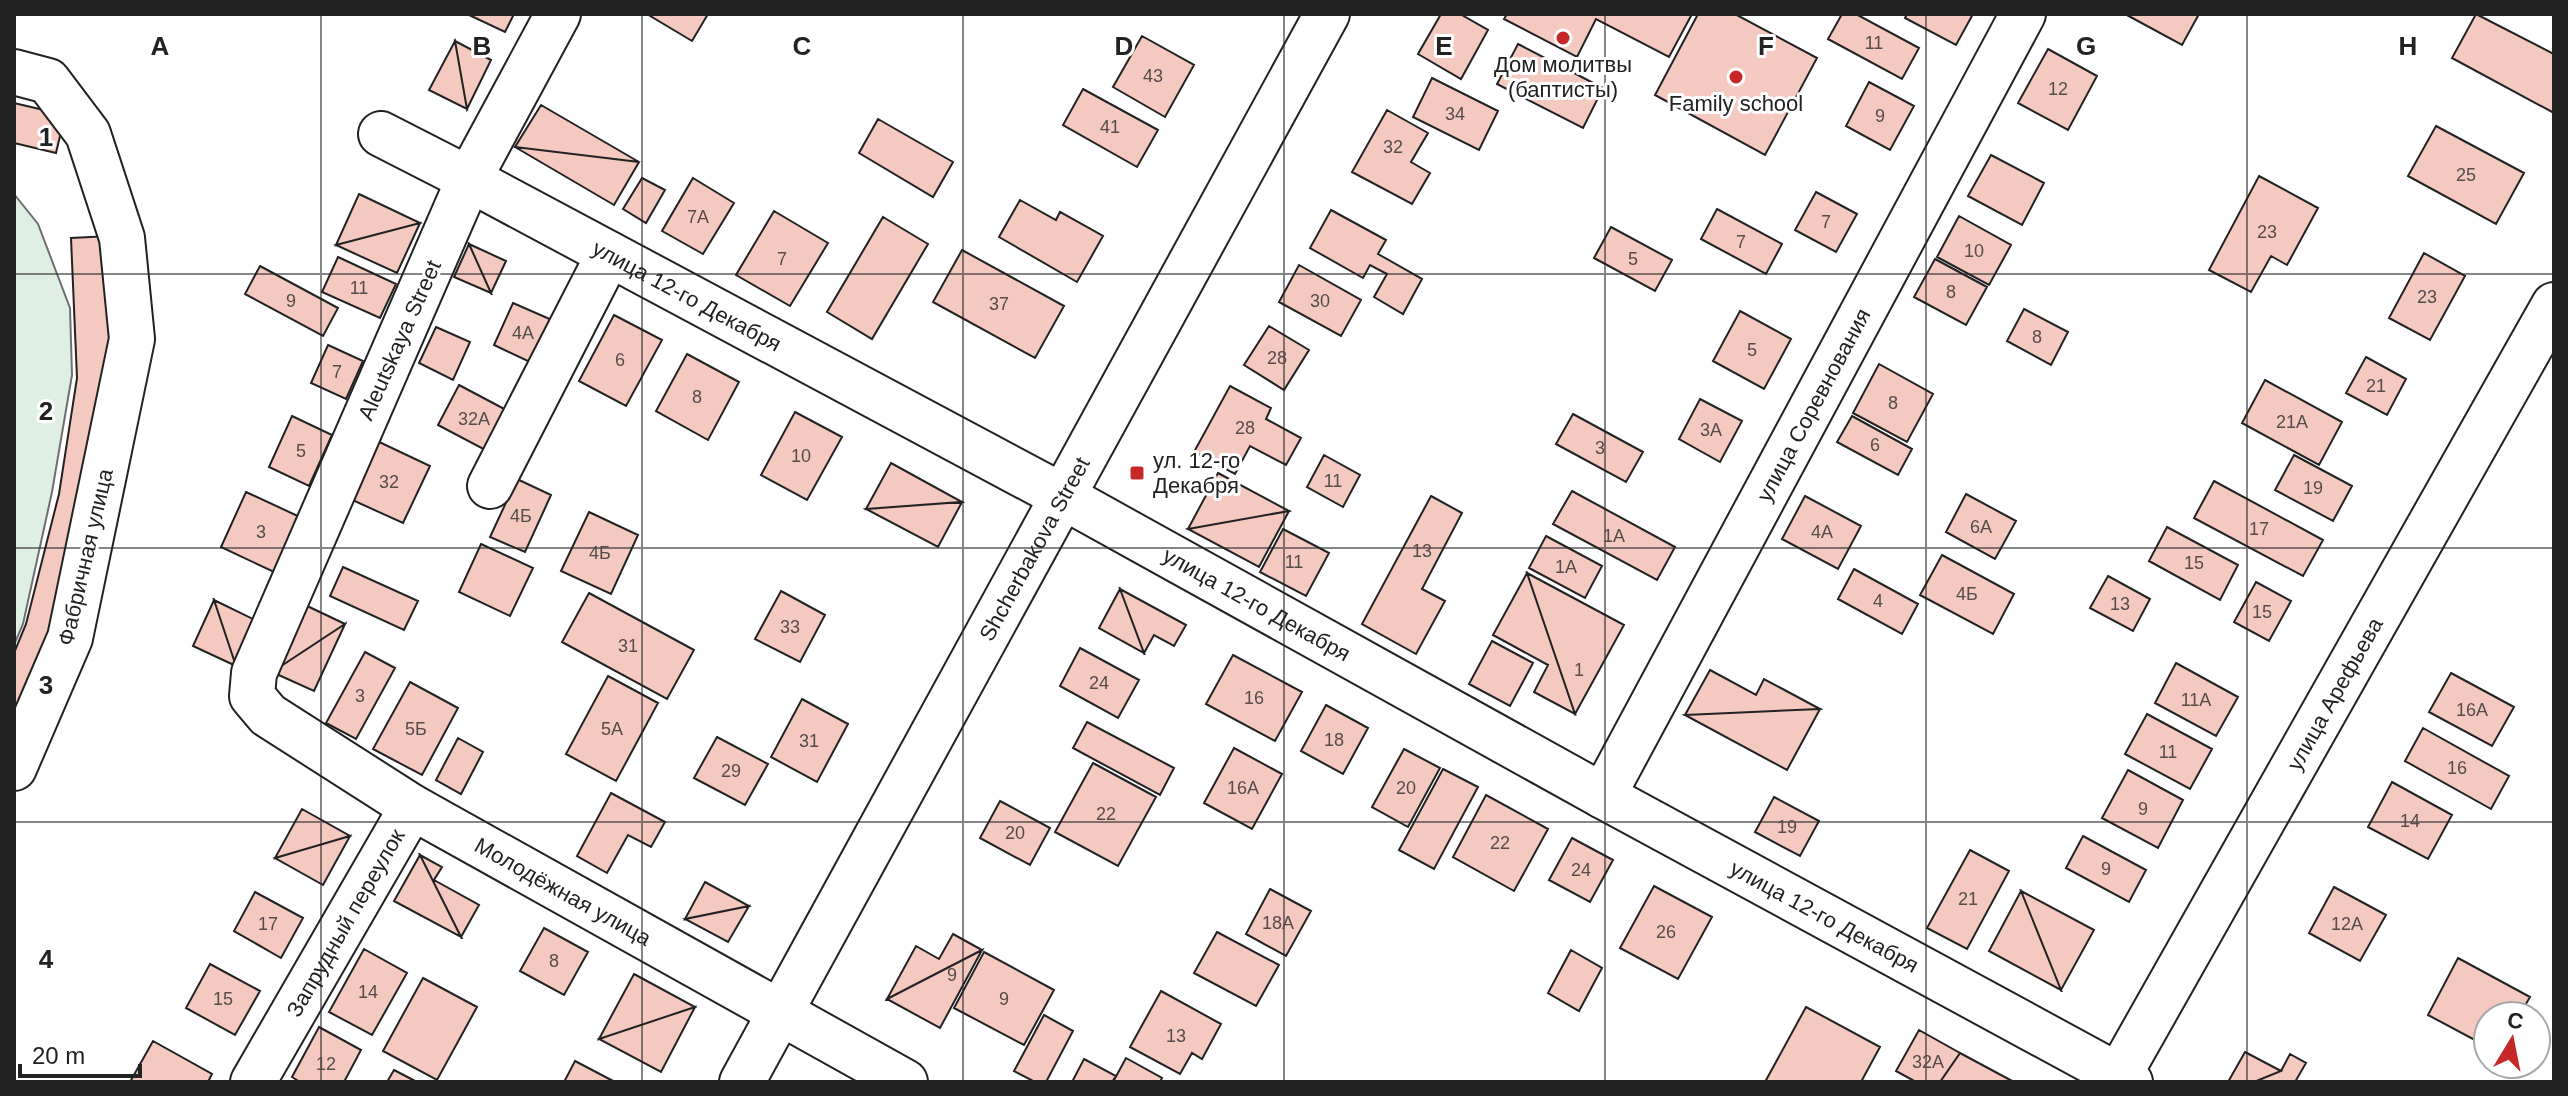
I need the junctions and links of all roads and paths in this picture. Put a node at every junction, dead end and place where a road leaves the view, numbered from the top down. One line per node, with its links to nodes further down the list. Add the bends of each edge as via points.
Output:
1 (558, 14): 6 (street, Aleutskaya Street)
2 (1327, 14): 10 (street, Shcherbakova Street)
3 (2023, 14): 13 (street, улица Соревнования)
4 (14, 72): 12 (street, Фабричная улица, via 48,81 88,134 122,238 132,339 70,638)
5 (381, 134): 6 (street, улица 12-го Декабря)
6 (469, 179): 7 (street, улица 12-го Декабря); 11 (street, Aleutskaya Street)
7 (609, 254): 9 (street); 10 (street, улица 12-го Декабря)
8 (2554, 305): 16 (street, улица Арефьева)
9 (490, 486)
10 (1062, 496): 13 (street, улица 12-го Декабря); 15 (street, Shcherbakova Street)
11 (254, 673): 14 (street, Молодёжная улица, via 252,696 268,715)
12 (14, 768)
13 (1603, 796): 16 (street, улица 12-го Декабря)
14 (412, 807): 15 (street, Молодёжная улица); 17 (street, Запрудный переулок)
15 (781, 1011): 18 (street, Shcherbakova Street); 19 (street, Молодёжная улица)
16 (2121, 1080)
17 (253, 1082)
18 (742, 1082)
19 (905, 1082)

